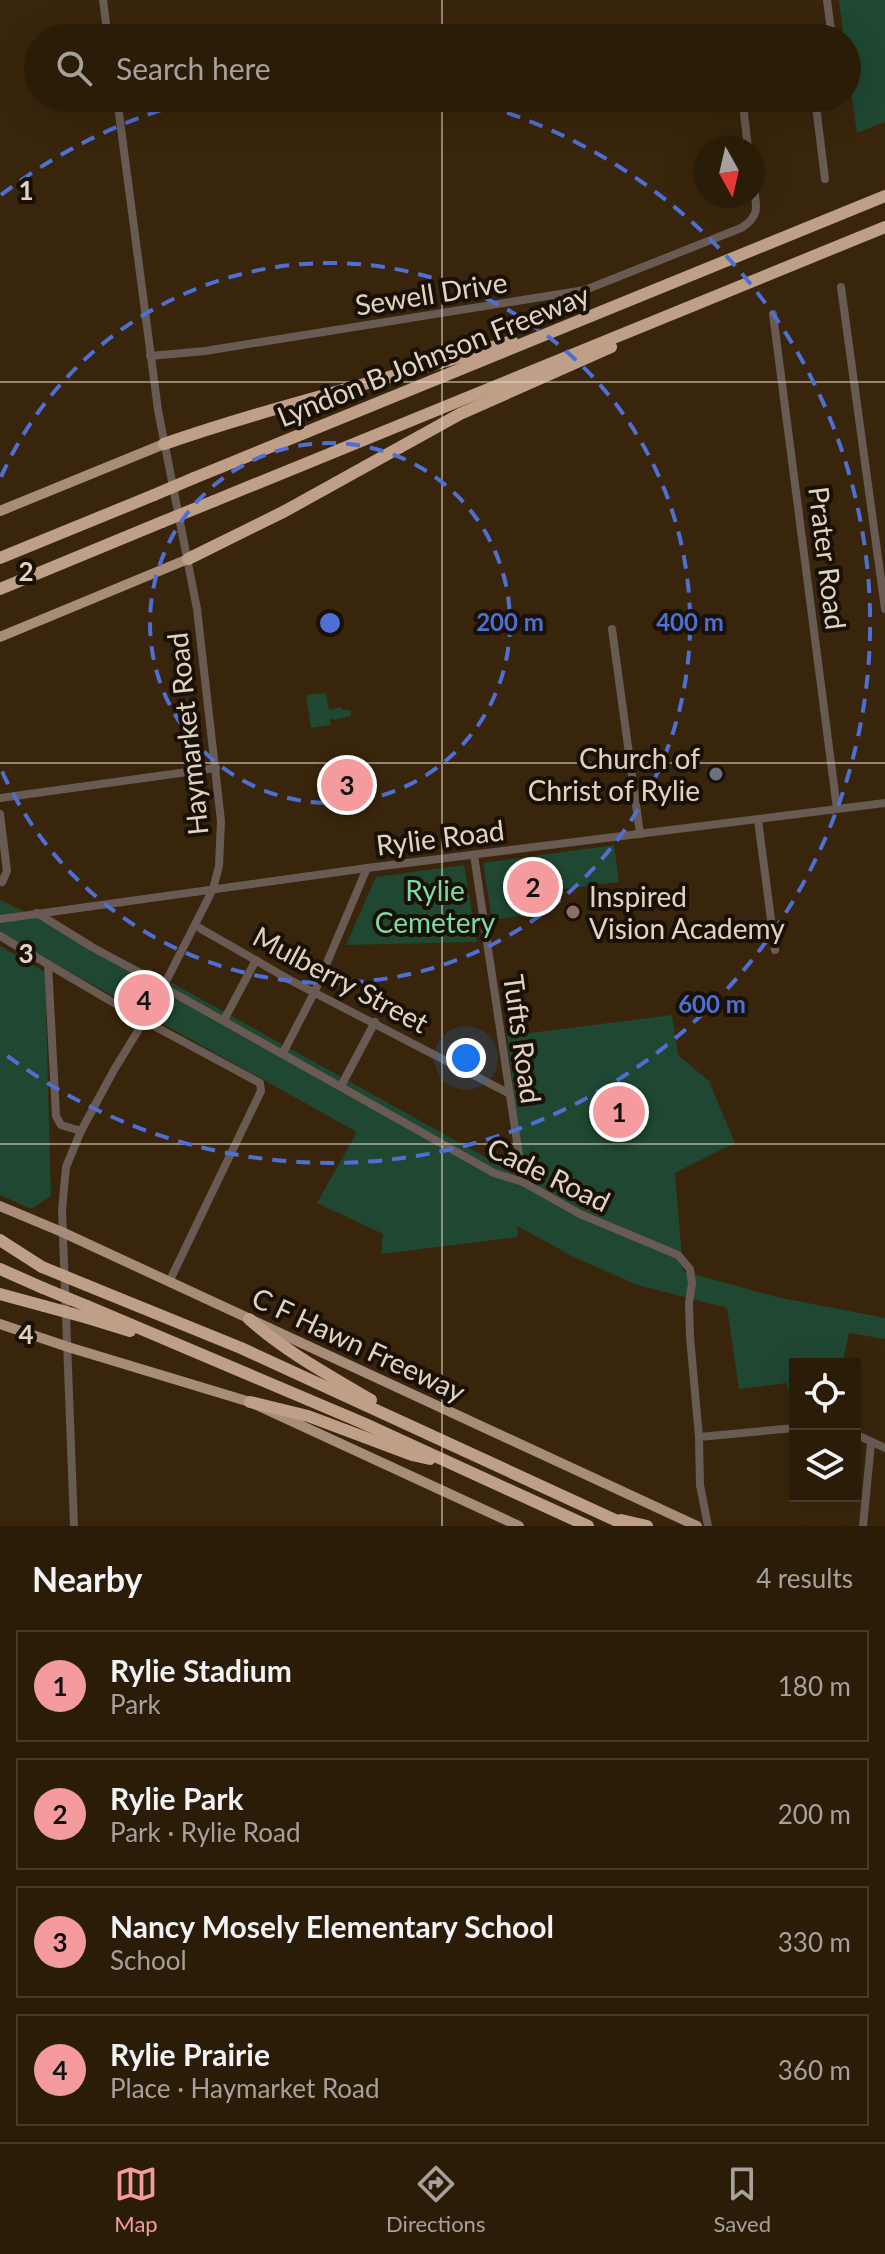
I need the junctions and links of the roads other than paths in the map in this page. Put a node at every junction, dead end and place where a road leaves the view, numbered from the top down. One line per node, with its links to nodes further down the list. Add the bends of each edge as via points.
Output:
1 (103, 0): 3 (street)
2 (827, 0): 4 (street)
3 (106, 24)
4 (830, 24)
5 (119, 112): 17 (street, Haymarket Road)
6 (744, 112): 8 (street)
7 (817, 112): 9 (street)
8 (747, 136)
9 (825, 179)
10 (885, 196): 15 (highway, Lyndon B Johnson Freeway)
11 (757, 208): 17 (street, Sewell Drive, via 753,220 741,228 585,290)
12 (885, 227): 14 (highway, Lyndon B Johnson Freeway)
13 (841, 287): 25 (street)
14 (733, 289): 20 (highway, Lyndon B Johnson Freeway, bridge); 22 (highway, via 460,414)
15 (606, 310): 18 (highway); 21 (highway, Lyndon B Johnson Freeway, bridge)
16 (773, 314): 31 (street, Prater Road)
17 (150, 356): 18 (street, Haymarket Road)
18 (164, 444): 19 (main road); 22 (street, Haymarket Road)
19 (0, 511)
20 (91, 552): 23 (highway, Lyndon B Johnson Freeway); 24 (highway)
21 (0, 558)
22 (188, 559): 27 (main road); 28 (street, Haymarket Road)
23 (0, 589)
24 (0, 597)
25 (885, 609)
26 (612, 629): 34 (street)
27 (0, 637)
28 (216, 768): 29 (street); 38 (street, Haymarket Road, via 221,843)
29 (0, 798)
30 (885, 803): 31 (street, Rylie Road)
31 (837, 809): 33 (street, Rylie Road)
32 (0, 814): 37 (street, via 7,871)
33 (758, 820): 34 (street, Rylie Road); 43 (street)
34 (640, 834): 35 (street, Rylie Road)
35 (474, 855): 36 (street, Rylie Road); 53 (street, Tufts Road)
36 (367, 868): 38 (street, Rylie Road); 47 (street)
37 (2, 882)
38 (213, 889): 39 (street, Rylie Road); 41 (street, Haymarket Road)
39 (37, 913): 40 (street, Rylie Road); 46 (street, Cade Road)
40 (0, 919)
41 (196, 926): 44 (street, Mulberry Street); 46 (street, Haymarket Road)
42 (0, 936): 45 (street)
43 (775, 950)
44 (256, 960): 47 (street, Mulberry Street); 49 (street)
45 (48, 964): 48 (street); 54 (street, via 56,1116 61,1125)
46 (164, 986): 48 (street, Haymarket Road); 49 (street, Cade Road)
47 (315, 991): 50 (street, Mulberry Street); 51 (street)
48 (143, 1020): 54 (street, Haymarket Road); 62 (street, via 254,1078 261,1091)
49 (224, 1020): 51 (street, Cade Road)
50 (375, 1022): 52 (street); 53 (street, Mulberry Street)
51 (283, 1053): 52 (street, Cade Road)
52 (341, 1086): 55 (street, Cade Road, via 494,1173)
53 (508, 1093): 55 (street, Tufts Road)
54 (81, 1131): 57 (street, Haymarket Road, via 64,1175)
55 (523, 1182): 71 (street, Cade Road, via 686,1262 692,1283 690,1337)
56 (0, 1206): 57 (main road, C F Hawn Freeway)
57 (62, 1232): 62 (main road, C F Hawn Freeway); 67 (street, Haymarket Road)
58 (0, 1240): 60 (highway)
59 (0, 1248): 60 (highway, C F Hawn Freeway)
60 (42, 1267): 69 (highway, C F Hawn Freeway, bridge)
61 (0, 1269): 64 (highway, bridge)
62 (169, 1282): 65 (main road, C F Hawn Freeway)
63 (0, 1294): 64 (highway, bridge)
64 (88, 1312): 75 (highway, via 203,1354)
65 (249, 1319): 69 (highway); 82 (main road, C F Hawn Freeway)
66 (0, 1324): 67 (main road)
67 (68, 1347): 68 (main road); 77 (street, Haymarket Road)
68 (250, 1402): 75 (highway, via 308,1416 412,1455); 78 (main road)
69 (388, 1415): 76 (highway, C F Hawn Freeway)
70 (789, 1429): 71 (street)
71 (699, 1437): 83 (street, Cade Road)
72 (861, 1437): 73 (street)
73 (871, 1443): 74 (street); 84 (street)
74 (885, 1448)
75 (453, 1463): 79 (highway)
76 (610, 1518): 80 (highway, C F Hawn Freeway); 81 (highway)
77 (74, 1526)
78 (519, 1526)
79 (588, 1526)
80 (628, 1526)
81 (647, 1526)
82 (697, 1526)
83 (708, 1526)
84 (863, 1526)

